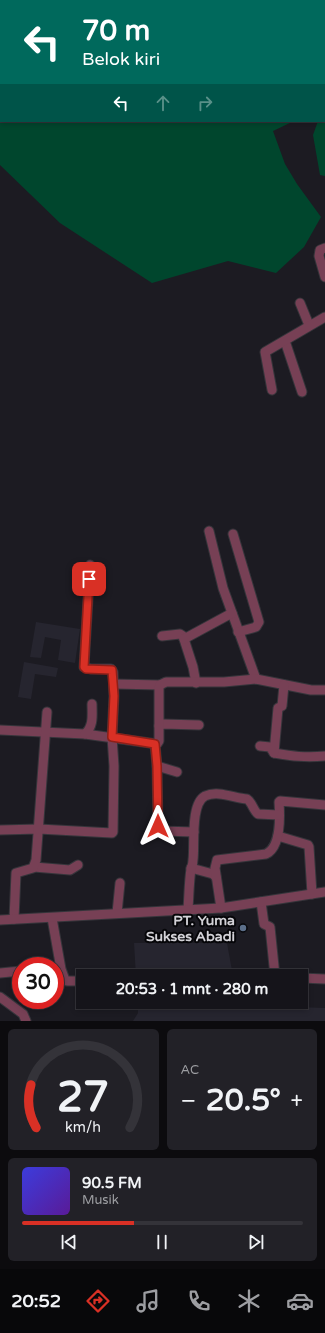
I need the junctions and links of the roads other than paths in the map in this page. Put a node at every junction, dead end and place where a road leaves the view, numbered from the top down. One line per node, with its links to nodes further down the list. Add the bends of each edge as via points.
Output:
1 (325, 248): 2 (street, via 321,248 319,252)
2 (325, 277)
3 (300, 303): 5 (street)
4 (325, 317): 5 (street)
5 (309, 325): 6 (street)
6 (285, 341): 7 (street, via 264,353); 8 (street)
7 (272, 390)
8 (302, 392)
9 (209, 531): 12 (street)
10 (233, 534): 13 (street, via 259,622 256,627)
11 (90, 565): 18 (street, via 84,667 111,670)
12 (232, 613): 13 (street); 15 (street)
13 (238, 632): 16 (street)
14 (162, 636): 15 (street, via 180,634)
15 (184, 639): 17 (street)
16 (256, 679): 17 (street); 20 (street)
17 (196, 682): 19 (street, via 166,682)
18 (114, 684): 19 (street); 29 (street)
19 (160, 685): 25 (street)
20 (284, 685): 21 (street); 32 (street, via 282,706 278,708)
21 (325, 690)
22 (92, 704): 28 (street, via 92,723)
23 (47, 712): 27 (street)
24 (199, 725): 25 (street)
25 (159, 726): 30 (street, via 159,741)
26 (0, 730): 27 (street)
27 (45, 732): 28 (street); 38 (street)
28 (85, 734): 29 (street)
29 (112, 737): 30 (street); 38 (street, via 113,832)
30 (155, 744): 34 (street)
31 (260, 746): 32 (street, via 270,747)
32 (274, 753): 33 (street, via 306,758)
33 (325, 756)
34 (157, 766): 35 (street); 40 (street, via 159,829 166,832)
35 (177, 772)
36 (325, 805): 37 (street, via 280,801)
37 (279, 816): 40 (street, via 258,814 247,799 210,795 202,799 198,805); 41 (street)
38 (39, 829): 39 (street); 43 (street)
39 (0, 830)
40 (194, 832): 44 (street)
41 (278, 836): 45 (street, via 271,851 266,854 218,860 215,868); 48 (street, via 309,847)
42 (78, 865): 43 (street, via 70,870)
43 (34, 867): 54 (street, via 16,873)
44 (191, 868): 45 (street); 51 (street)
45 (216, 877): 50 (street)
46 (120, 883): 52 (street)
47 (325, 892): 48 (street)
48 (312, 894): 49 (street)
49 (261, 902): 50 (street); 57 (street, via 264,924 270,927)
50 (221, 908): 51 (street)
51 (188, 909): 52 (street)
52 (117, 913): 53 (street)
53 (52, 918): 54 (street); 56 (street)
54 (14, 919): 55 (street)
55 (0, 920)
56 (57, 957)
57 (274, 969)
58 (12, 972): 59 (street)
59 (0, 973)
60 (64, 978): 63 (street)
61 (308, 978): 62 (street)
62 (325, 979)
63 (76, 981)
64 (0, 997): 65 (street, via 22,1013)
65 (26, 1021)

